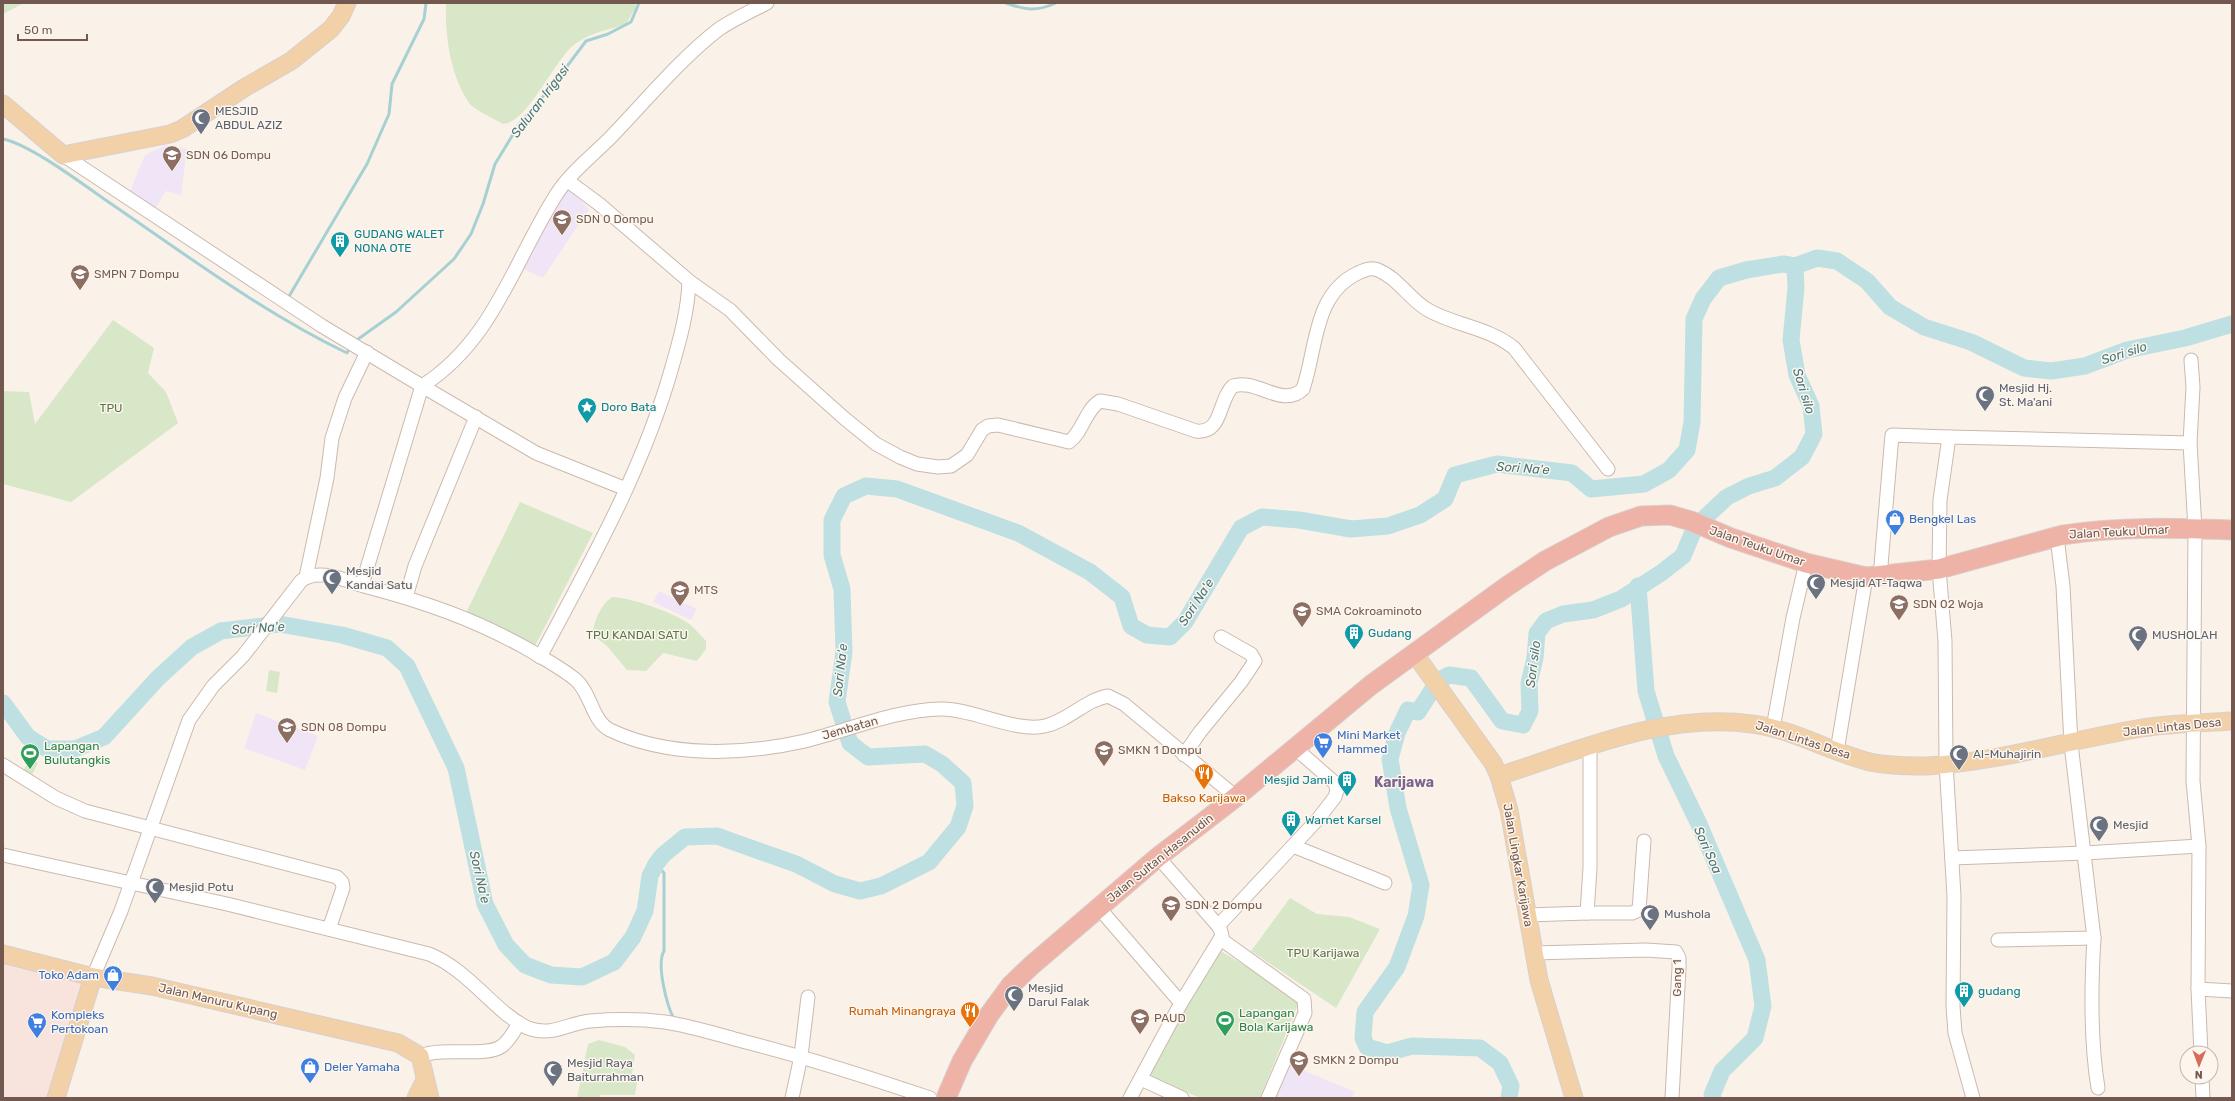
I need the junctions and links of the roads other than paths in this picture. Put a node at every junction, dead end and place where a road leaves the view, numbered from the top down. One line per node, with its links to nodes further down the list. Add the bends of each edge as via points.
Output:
1 (346, 3): 4 (main road, via 341,16 330,29 291,61 182,129 170,134)
2 (767, 3): 5 (street, via 737,18 699,46)
3 (3, 104): 4 (main road)
4 (63, 156): 7 (street, via 322,326)
5 (568, 181): 6 (street, via 599,204); 9 (street, via 557,194 524,251 498,304 478,334 454,363)
6 (689, 281): 13 (street, via 730,310 779,360 876,444 917,464 938,467 951,466 961,461 982,430 988,426 1005,427 1069,442 1100,401 1118,404 1196,431 1207,431 1212,428 1225,395 1233,386 1244,385 1278,395 1294,396 1303,389 1328,300 1342,283 1353,275 1366,269 1374,269 1388,276 1428,310 1493,334 1514,348); 14 (street, via 685,318 663,398 649,438)
7 (367, 352): 9 (street); 20 (street, via 345,398 334,432)
8 (2191, 360): 12 (street)
9 (422, 386): 10 (street); 22 (street)
10 (476, 417): 14 (street, via 536,453); 23 (street, via 415,566)
11 (1949, 437): 12 (street); 19 (street, via 1940,500); 21 (street, via 1892,435)
12 (2190, 443): 15 (street)
13 (1608, 469)
14 (626, 489): 26 (street)
15 (2195, 529): 16 (highway, Jalan Teuku Umar); 17 (highway, Jalan Teuku Umar, via 2084,532); 28 (street)
16 (2232, 530)
17 (2057, 537): 19 (highway, Jalan Teuku Umar); 30 (street, via 2064,593)
18 (1806, 563): 21 (highway, Jalan Teuku Umar); 25 (highway, Jalan Teuku Umar, via 1670,515 1652,515 1623,521 1538,566); 29 (street)
19 (1939, 569): 21 (highway, Jalan Teuku Umar); 35 (street, via 1945,641)
20 (306, 577): 22 (street, Jembatan, via 328,576); 39 (street, via 243,656 213,686 189,720)
21 (1873, 577): 33 (street)
22 (362, 585): 23 (street, Jembatan)
23 (406, 597): 26 (street, Jembatan, via 461,615)
24 (1221, 637): 34 (street, via 1251,654 1255,661)
25 (1414, 653): 32 (highway, Jalan Sultan Hasanudin); 37 (main road, Jalan Lingkar Karijawa)
26 (540, 657): 34 (street, Jembatan, via 580,684 601,723 608,729 651,744 688,750 773,747 805,741 896,714 944,709 1027,726 1044,726 1055,723 1099,698 1108,696 1124,704)
27 (2232, 721): 28 (main road, Jalan Lintas Desa)
28 (2194, 723): 30 (main road, Jalan Lintas Desa, via 2143,728); 42 (street, via 2193,781)
29 (1773, 728): 31 (main road, Jalan Lintas Desa, via 1739,723 1677,725 1637,732); 33 (main road, Jalan Lintas Desa)
30 (2071, 744): 35 (main road, Jalan Lintas Desa); 43 (street)
31 (1590, 746): 37 (main road, Jalan Lintas Desa); 50 (street, via 1590,868)
32 (1295, 748): 38 (highway, Jalan Sultan Hasanudin); 41 (street, via 1332,780 1337,790 1329,805)
33 (1837, 751): 35 (main road, Jalan Lintas Desa, via 1871,762 1896,766)
34 (1184, 754): 38 (street)
35 (1946, 763): 46 (street)
36 (3, 765): 39 (street, via 69,805)
37 (1499, 776): 51 (main road, Jalan Lingkar Karijawa, via 1519,858)
38 (1236, 797): 45 (highway, Jalan Sultan Hasanudin)
39 (151, 827): 47 (street); 53 (street, via 337,877 343,888)
40 (1644, 841): 50 (street, via 1639,910 1632,913)
41 (1293, 846): 48 (street); 52 (street)
42 (2199, 846): 43 (street); 60 (street)
43 (2085, 853): 46 (street); 54 (street)
44 (3, 855): 47 (street)
45 (1158, 857): 49 (highway, Jalan Sultan Hasanudin); 52 (street)
46 (1952, 858): 83 (street, via 1954,1022)
47 (130, 883): 53 (street); 59 (street)
48 (1385, 883)
49 (1099, 908): 63 (street); 77 (highway, Jalan Sultan Hasanudin, via 1011,985 971,1043)
50 (1587, 913): 51 (street)
51 (1527, 915): 57 (main road, Jalan Lingkar Karijawa)
52 (1218, 926): 55 (street, via 1222,932)
53 (329, 929): 64 (street, via 442,959)
54 (2094, 938): 56 (street); 71 (street, via 2092,997)
55 (1222, 940): 63 (street); 80 (street, via 1304,999 1305,1013)
56 (1998, 940)
57 (1533, 953): 81 (main road, Jalan Lingkar Karijawa); 82 (street, Gang 1, via 1646,950 1676,952 1679,968)
58 (3, 954): 59 (main road, Jalan Manuru Kupang)
59 (93, 977): 66 (main road, Jalan Manuru Kupang, via 152,986 380,1038 409,1048); 72 (main road)
60 (2198, 990): 61 (street); 65 (street)
61 (2232, 992)
62 (808, 997): 67 (street)
63 (1181, 1003): 68 (street)
64 (519, 1023): 66 (street, via 508,1040 494,1050 443,1051); 67 (street, via 540,1031 562,1030 589,1021 634,1019 666,1022)
65 (2201, 1045)
66 (420, 1056): 69 (main road)
67 (801, 1056): 75 (street); 76 (street)
68 (1141, 1079): 78 (street); 79 (street)
69 (425, 1080): 73 (main road); 74 (main road)
70 (2202, 1085): 84 (street)
71 (2098, 1088)
72 (56, 1098)
73 (416, 1098)
74 (430, 1098)
75 (792, 1098)
76 (930, 1098)
77 (946, 1098)
78 (1130, 1098)
79 (1182, 1098)
80 (1268, 1098)
81 (1574, 1098)
82 (1672, 1098)
83 (1973, 1098)
84 (2203, 1098)

